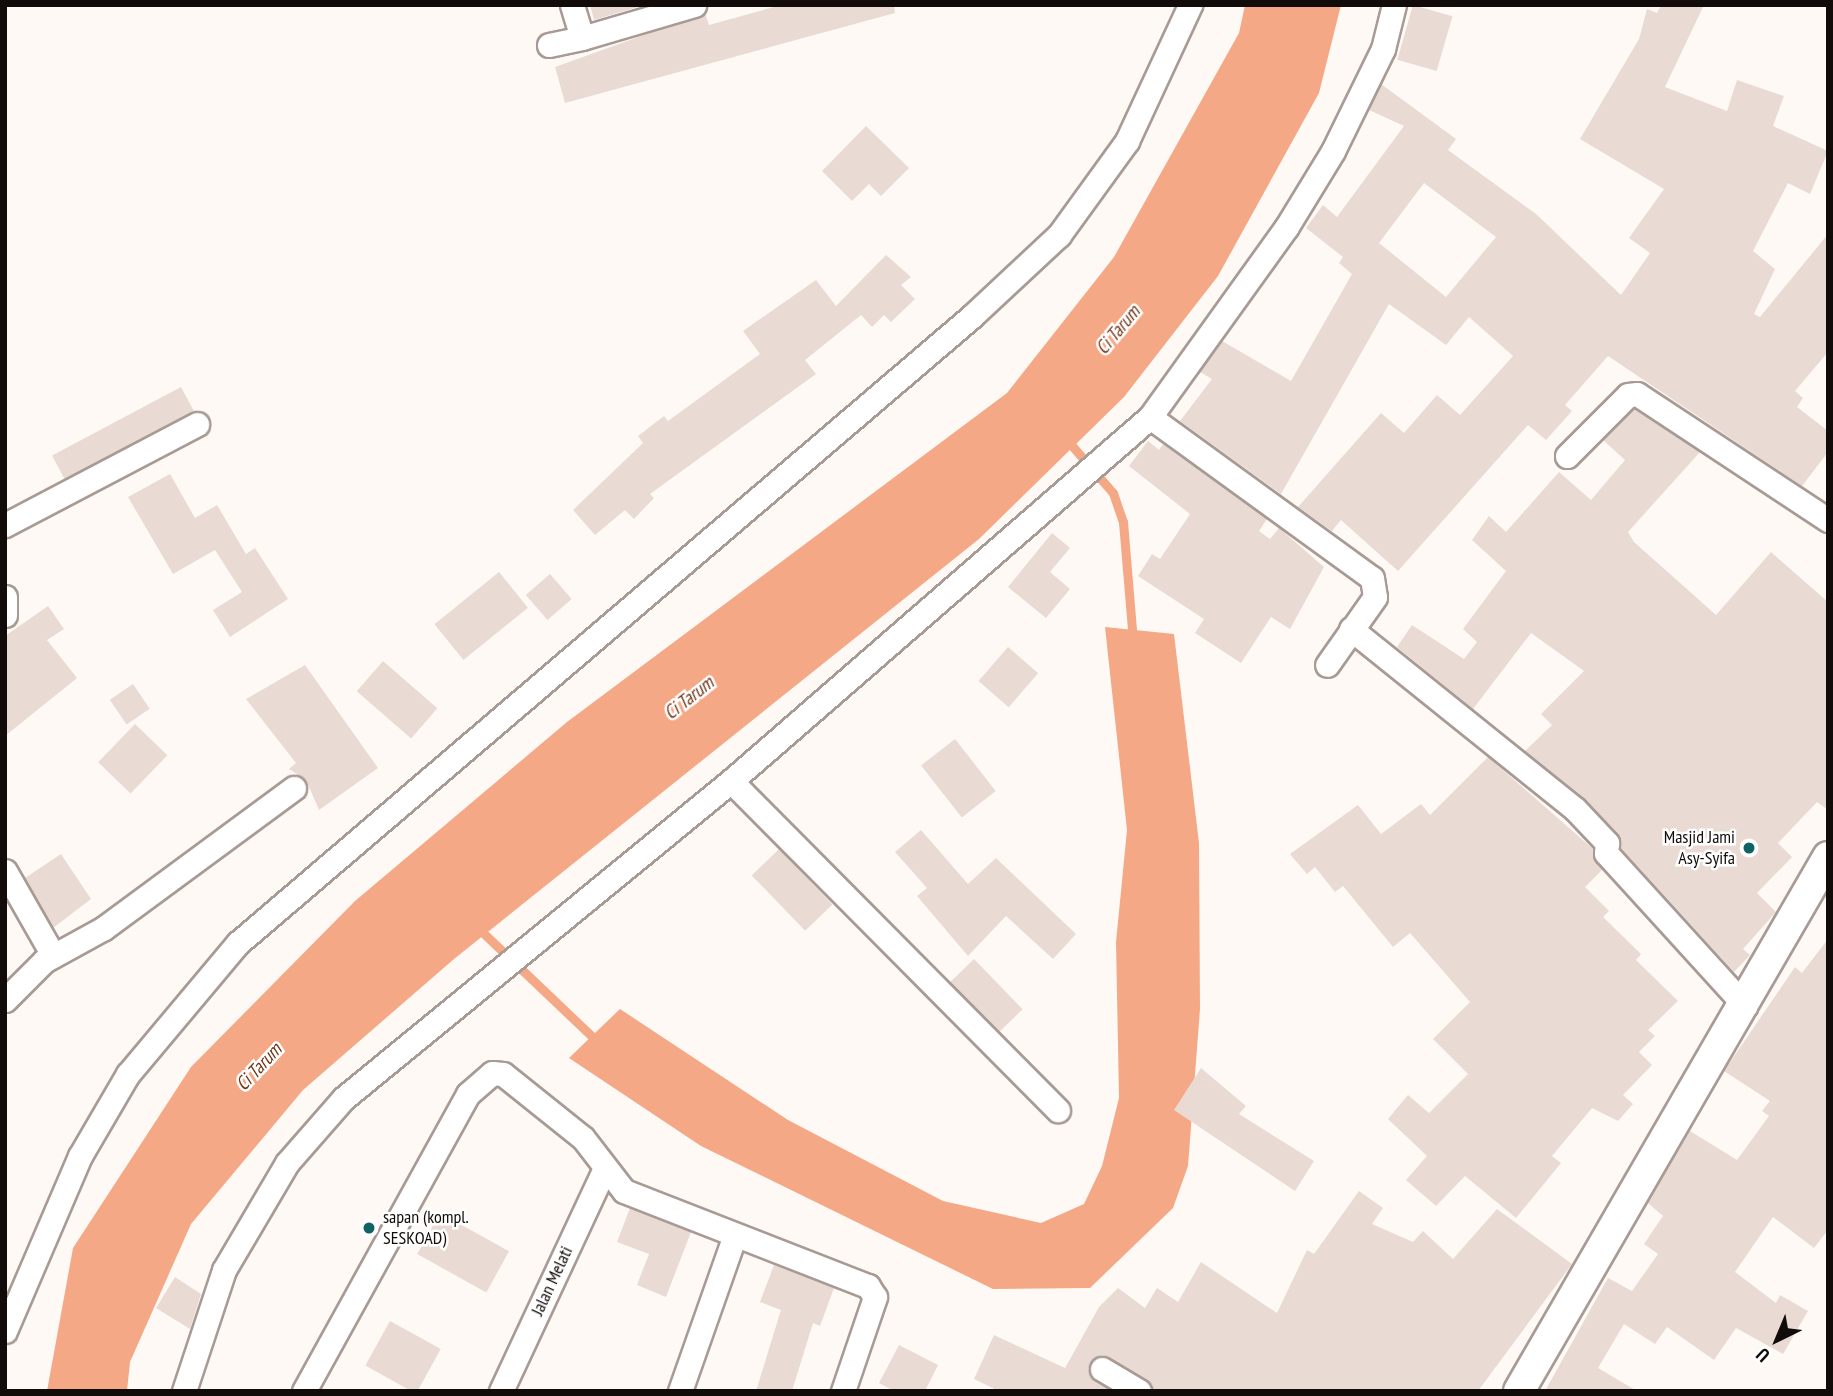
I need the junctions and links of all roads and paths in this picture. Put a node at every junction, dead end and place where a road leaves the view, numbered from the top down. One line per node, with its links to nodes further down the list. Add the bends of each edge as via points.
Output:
1 (572, 5): 5 (street)
2 (694, 5): 5 (street)
3 (1190, 5): 26 (street, via 1127,141 1059,235 972,316 238,943 128,1074 80,1156)
4 (1394, 5): 7 (street, via 1383,49 1333,151 1286,228)
5 (582, 38): 6 (street)
6 (549, 45)
7 (1150, 417): 14 (street, via 1361,566 1375,597); 16 (street)
8 (197, 424): 11 (street)
9 (1567, 456): 10 (street, via 1628,395 1637,394)
10 (1828, 520)
11 (5, 525)
12 (5, 597): 13 (street)
13 (5, 615)
14 (1352, 629): 15 (street); 22 (street, via 1575,809 1607,843 1605,853)
15 (1327, 664)
16 (731, 781): 23 (street); 28 (street, via 344,1098 287,1163 223,1270)
17 (294, 788): 20 (street, via 104,928)
18 (1825, 866): 22 (street)
19 (5, 871): 20 (street)
20 (53, 956): 21 (street)
21 (5, 1000)
22 (1745, 1006): 34 (street)
23 (1058, 1110)
24 (603, 1172): 25 (street, via 624,1191); 29 (street, via 583,1139 503,1074 481,1078); 30 (street, Jalan Melati)
25 (735, 1235): 31 (street); 32 (street, via 872,1291)
26 (5, 1331)
27 (1102, 1369): 33 (street)
28 (184, 1391)
29 (304, 1391)
30 (501, 1391)
31 (680, 1391)
32 (843, 1391)
33 (1139, 1391)
34 (1519, 1391)

